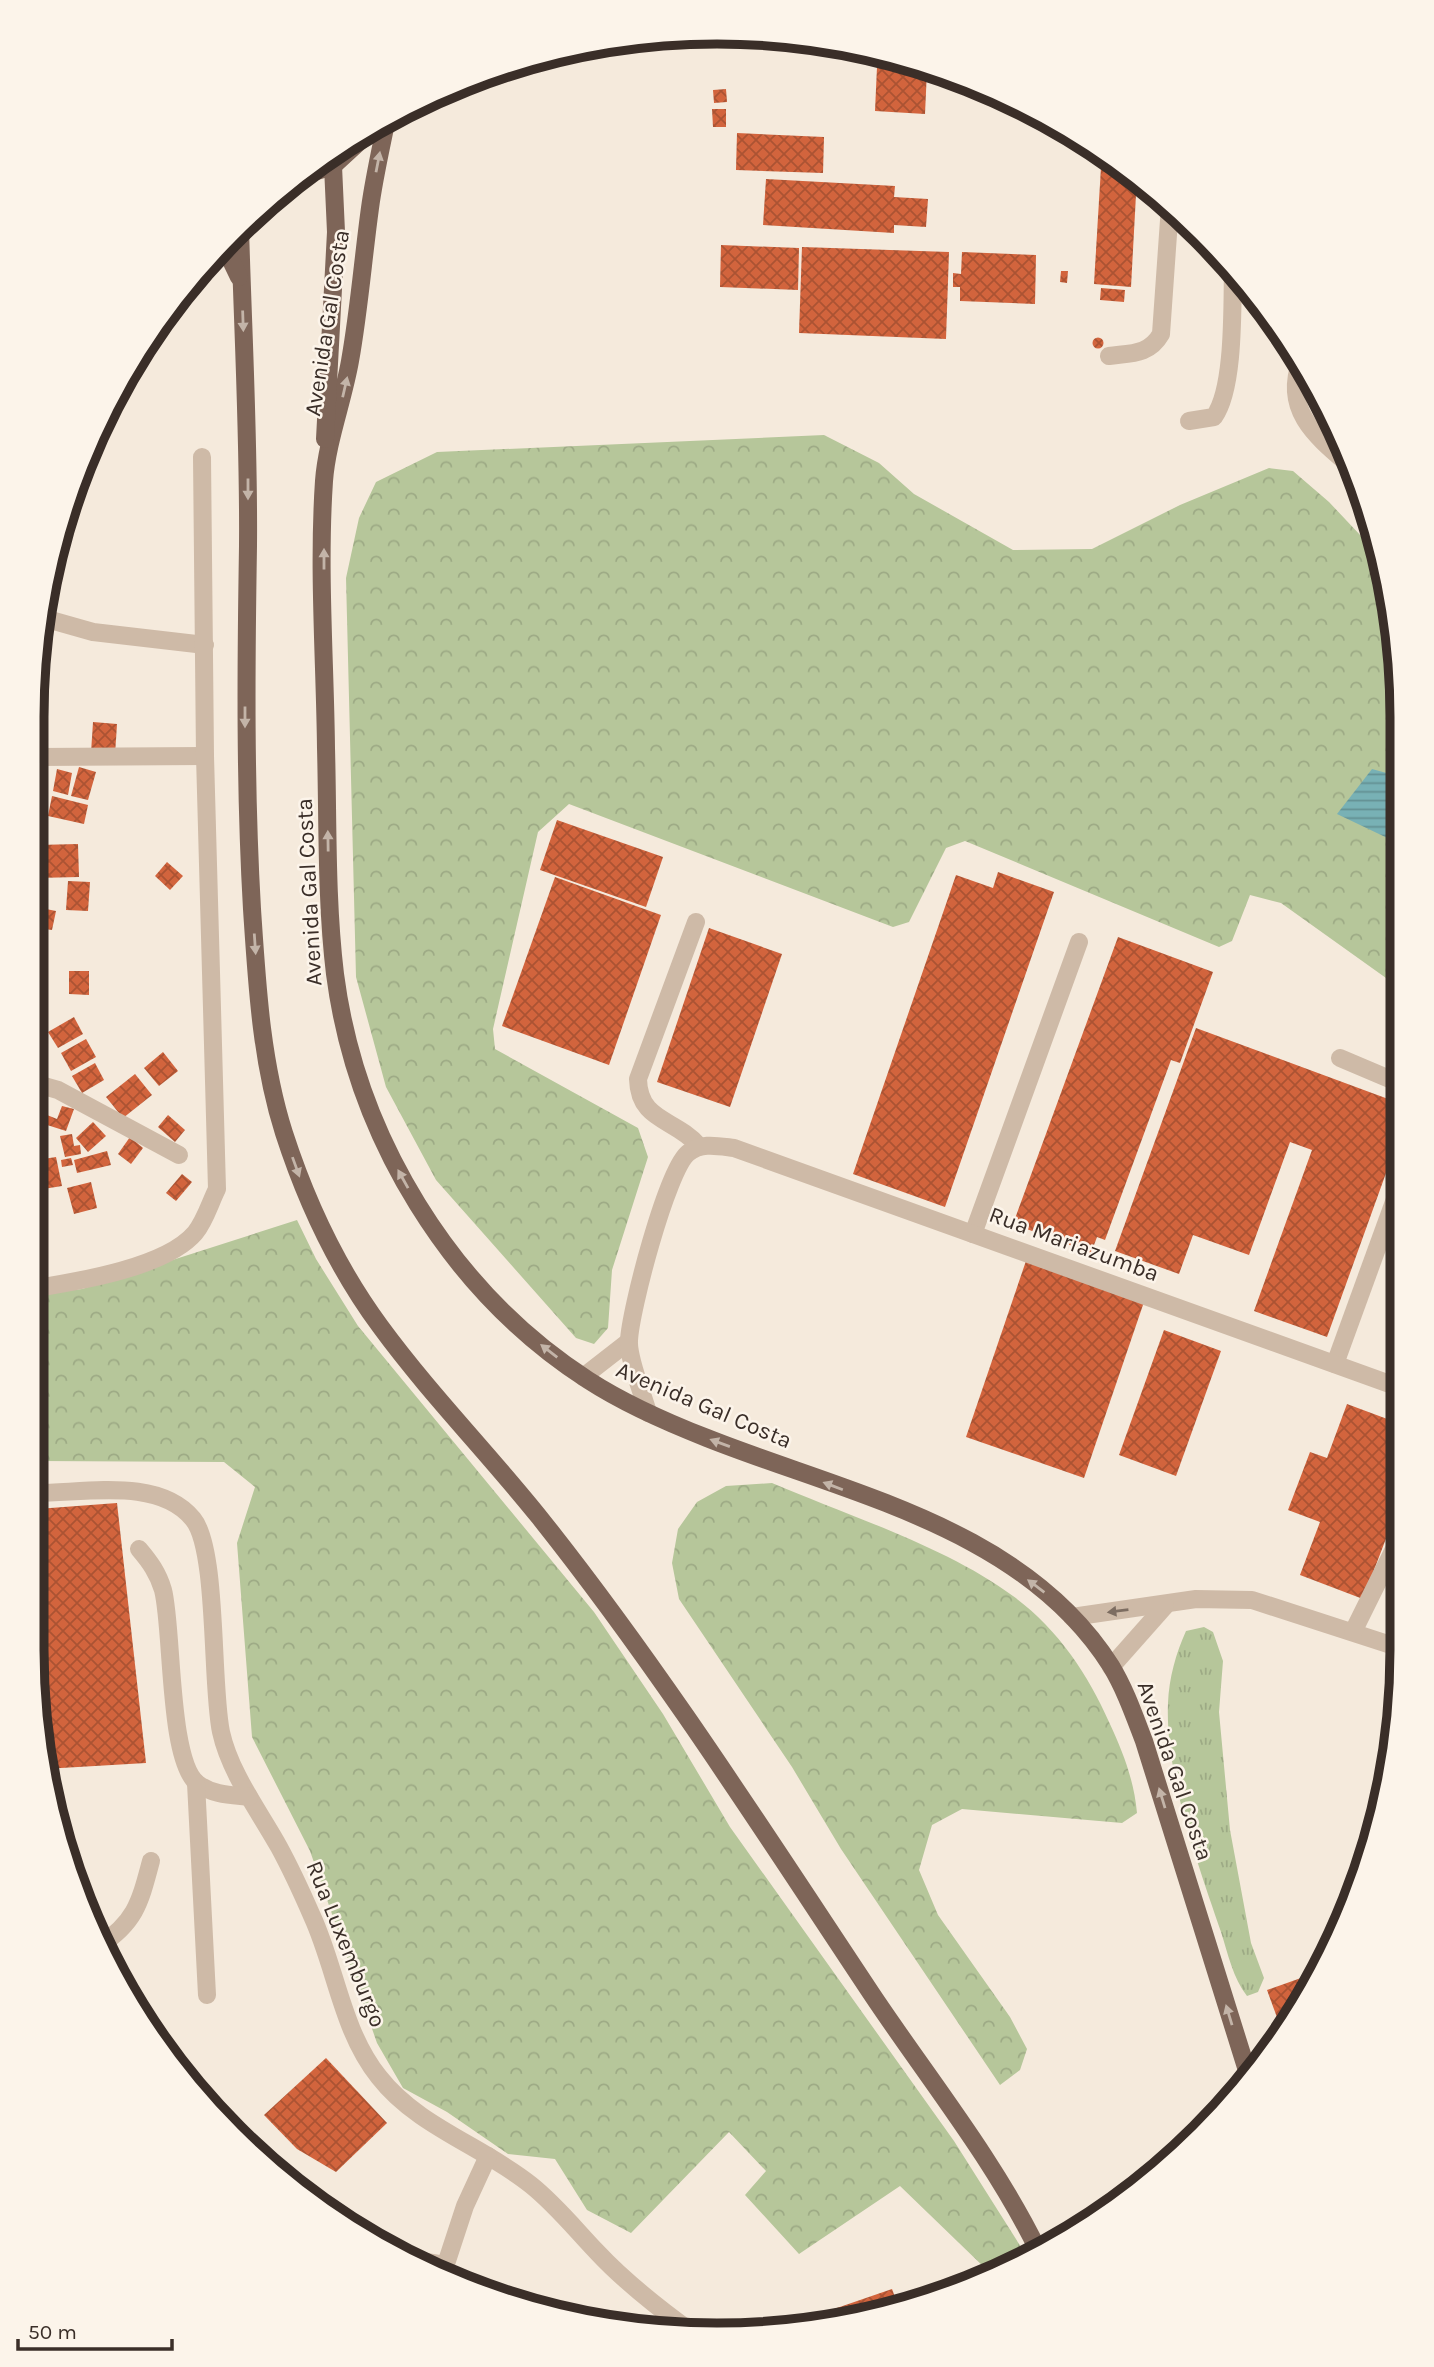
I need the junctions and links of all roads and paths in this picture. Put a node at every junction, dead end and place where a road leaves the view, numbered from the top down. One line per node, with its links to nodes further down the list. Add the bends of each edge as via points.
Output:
1 (383, 133): 13 (main road, Avenida Gal Costa, one-way to 1, via 351,359)
2 (335, 163): 13 (main road)
3 (1169, 219): 8 (street, via 1161,334 1153,348)
4 (240, 242): 6 (main road)
5 (228, 255): 6 (main road)
6 (242, 283): 48 (main road, one-way to 48, via 248,421 245,792 257,976 269,1072 283,1131 305,1191 332,1249 375,1320 540,1518 672,1695 989,2163)
7 (1232, 284): 10 (street, via 1223,405 1214,417)
8 (1109, 356)
9 (1296, 374): 11 (street, via 1295,401 1305,421)
10 (1189, 421)
11 (1335, 451)
12 (202, 457): 15 (street)
13 (324, 477): 30 (main road, Avenida Gal Costa, one-way to 13, via 505,1314 464,1270 422,1213 389,1153 344,1022 330,919)
14 (51, 620): 15 (street, via 93,632)
15 (205, 645): 16 (street)
16 (205, 756): 17 (street); 27 (street, via 217,1189 194,1234 174,1249 95,1277)
17 (44, 757)
18 (696, 922): 23 (street, via 638,1079 643,1106 689,1134)
19 (1079, 942): 26 (street)
20 (1340, 1058): 21 (street)
21 (1390, 1079)
22 (44, 1086): 24 (street)
23 (699, 1146): 26 (street, Rua Mariazumba, via 734,1149); 28 (street, via 677,1167 664,1199)
24 (179, 1155)
25 (1390, 1213): 29 (street)
26 (973, 1234): 29 (street, Rua Mariazumba)
27 (44, 1287)
28 (628, 1342): 30 (street); 32 (street)
29 (1335, 1364): 31 (street, Rua Mariazumba)
30 (583, 1377): 32 (main road, Avenida Gal Costa)
31 (1390, 1384)
32 (648, 1413): 37 (main road, Avenida Gal Costa, one-way to 32, via 1019,1573 947,1528)
33 (44, 1493): 42 (street, Rua Luxemburgo, via 140,1492 182,1506 196,1523 205,1548 221,1734)
34 (139, 1549): 41 (street, via 153,1565 163,1590 173,1702 186,1763)
35 (1390, 1559): 38 (street)
36 (1165, 1606): 37 (street, one-way to 37); 38 (street, via 1196,1599 1252,1600); 40 (street)
37 (1072, 1617): 40 (main road, Avenida Gal Costa)
38 (1353, 1632): 39 (street)
39 (1390, 1645)
40 (1111, 1667): 46 (main road, Avenida Gal Costa, one-way to 40, via 1144,1741)
41 (196, 1783): 42 (street, via 224,1795); 45 (street)
42 (250, 1797): 47 (street, Rua Luxemburgo, via 314,1919 343,2006 378,2077 407,2106)
43 (150, 1861): 44 (street, via 139,1908)
44 (109, 1938)
45 (207, 1995)
46 (1246, 2066)
47 (488, 2156): 49 (street); 50 (street, Rua Luxemburgo, via 530,2184 644,2298)
48 (1034, 2244)
49 (445, 2266)
50 (678, 2322)

